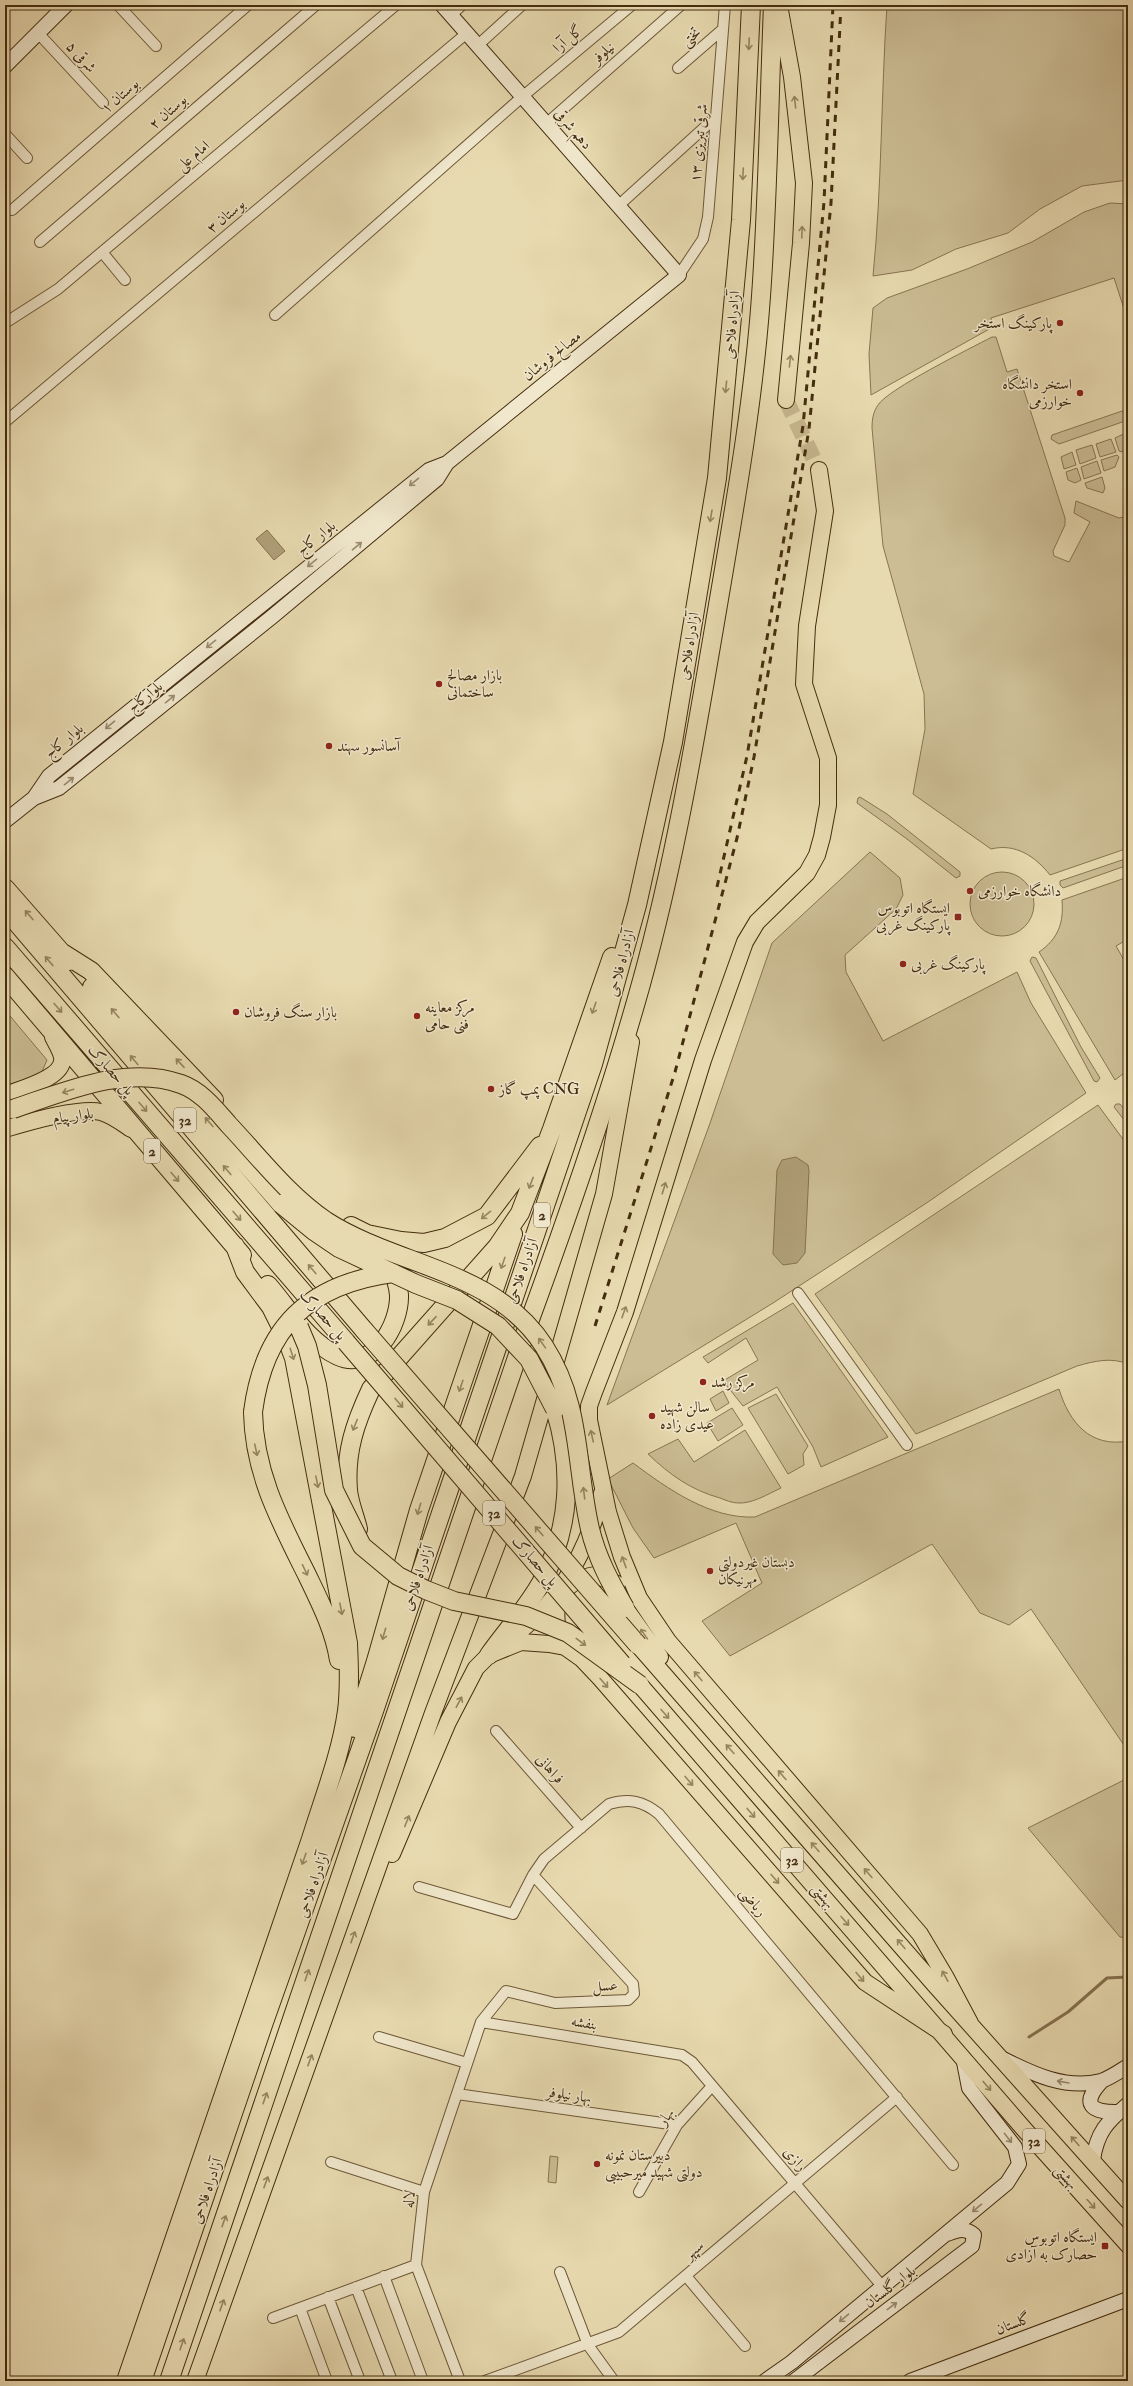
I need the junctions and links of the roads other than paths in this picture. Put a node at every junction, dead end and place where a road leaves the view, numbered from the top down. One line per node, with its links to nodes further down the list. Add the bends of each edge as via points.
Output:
1 (66, 5): 16 (street)
2 (118, 5): 18 (street)
3 (248, 5): 29 (street, بوستان ۱)
4 (316, 5): 30 (street, بوستان ۲)
5 (396, 5): 31 (street, امام علی)
6 (462, 5): 14 (street)
7 (522, 5): 19 (street)
8 (632, 5): 22 (street, گل آرا)
9 (681, 5): 25 (street, نیلوفر)
10 (725, 5): 15 (street, ۱۳ شرقی تبریزی)
11 (751, 5): 42 (highway, آزادراه فلاحی / 2, one-way to 42, via 741,220 717,478 673,742)
12 (773, 5): 48 (highway, آزادراه فلاحی / 2, via 761,297 751,390 694,746)
13 (779, 5): 36 (main road, one-way to 13, via 804,183 792,77)
14 (446, 10): 17 (street, دهم شرقی)
15 (723, 29): 21 (street, تختی); 24 (street, ۱۳ شرقی تبریزی)
16 (38, 33): 20 (street); 23 (street, ۵ شرقی)
17 (466, 33): 19 (street, دهم شرقی); 37 (street, بوستان ۳)
18 (156, 46)
19 (478, 46): 22 (street, دهم شرقی)
20 (5, 66)
21 (678, 68)
22 (522, 97): 25 (street, دهم شرقی); 34 (street, گل آرا)
23 (103, 103)
24 (716, 117): 28 (street); 32 (street, ۱۳ شرقی تبریزی, via 708,216 703,239)
25 (546, 124): 28 (street, دهم شرقی)
26 (5, 134): 27 (street)
27 (27, 158)
28 (618, 206): 32 (street, دهم شرقی)
29 (12, 210)
30 (40, 242)
31 (102, 252): 33 (street); 35 (street, امام علی, via 58,289)
32 (679, 275): 38 (street, مصالح فروشان)
33 (125, 280)
34 (275, 315)
35 (5, 322)
36 (786, 400)
37 (5, 422)
38 (448, 463): 40 (street, بلوارکاج, one-way to 38, via 59,788 273,616 437,479); 40 (street, بلوار کاج, one-way to 40, via 429,470 147,695 49,776)
39 (819, 470): 64 (main road, one-way to 39, via 589,1420 589,1406 625,1312 703,1060 745,942 757,922 807,873 817,855 823,831 828,805 828,758 804,684 807,626 825,511)
40 (34, 798): 41 (street)
41 (5, 821)
42 (648, 852): 55 (highway, one-way to 55); 77 (highway, آزادراه فلاحی / 2, via 618,978 593,1064)
43 (5, 888): 46 (highway, one-way to 43)
44 (5, 909): 67 (highway, پل حصارک / 32, one-way to 44, bridge, via 364,1330)
45 (5, 947): 70 (highway, پل حصارک / 32, one-way to 70, bridge)
46 (61, 952): 58 (highway, one-way to 46, via 339,1221 317,1206 91,971); 69 (highway, one-way to 46, bridge, via 541,1583 565,1520 565,1451 555,1409 529,1360 498,1326 457,1300 339,1248 281,1204)
47 (5, 976): 49 (highway, 2)
48 (641, 983): 76 (main road, via 604,1194 563,1342 523,1476 433,1713); 117 (highway, آزادراه فلاحی / 2, one-way to 48, via 528,1325 572,1205)
49 (51, 1032): 50 (main road, via 62,1057 61,1065); 56 (highway, 2)
50 (48, 1079): 51 (main road); 52 (main road, via 45,1090 47,1102 55,1110)
51 (10, 1101): 53 (main road, via 27,1094 34,1104 32,1116); 60 (highway, one-way to 51, bridge, via 347,1233 312,1211 279,1180 205,1098 182,1084 158,1079 114,1081)
52 (66, 1115): 53 (main road, بلوار پیام); 56 (main road, بلوار پیام, via 92,1110 103,1112)
53 (24, 1124): 54 (main road, بلوار پیام)
54 (5, 1129)
55 (552, 1129): 57 (highway, one-way to 57); 58 (highway, one-way to 58, via 487,1216 445,1238 424,1243)
56 (137, 1133): 59 (highway, 2, one-way to 59)
57 (520, 1213): 65 (highway, one-way to 65, via 478,1270 371,1389 353,1431 348,1461 348,1491); 77 (highway, one-way to 77, via 419,1510 376,1661 326,1818)
58 (367, 1234): 62 (highway, via 385,1254 396,1277 399,1296 395,1314 382,1343 365,1357 353,1360 327,1350)
59 (235, 1246): 62 (highway, 2, via 277,1295); 72 (highway, one-way to 72, via 245,1272 271,1307 294,1358 348,1643)
60 (444, 1273): 66 (highway, one-way to 60, bridge, via 603,1569 596,1550 585,1498 574,1416 557,1368 543,1344 518,1316 491,1295); 72 (highway, one-way to 72, bridge, via 414,1271 376,1275 341,1286 303,1308 283,1327 268,1352 256,1386 252,1412 255,1450 266,1488 326,1615 336,1643)
61 (798, 1293): 63 (street)
62 (299, 1327): 65 (highway, bridge, via 317,1384 334,1490)
63 (907, 1445)
64 (603, 1489): 66 (main road, one-way to 64); 69 (main road, via 593,1524 567,1579 543,1610)
65 (362, 1546): 70 (highway, one-way to 70, bridge, via 398,1576 426,1590 454,1601 526,1616 568,1633)
66 (632, 1603): 68 (main road, via 622,1586 595,1574 571,1582 560,1599 555,1616); 71 (main road, one-way to 66); 80 (main road, one-way to 66, via 920,1934 668,1641)
67 (638, 1645): 71 (main road, بهشتى / 32)
68 (565, 1648): 69 (main road, via 521,1642); 81 (main road, one-way to 81, via 582,1658 600,1678 865,1982)
69 (490, 1655): 76 (main road, one-way to 69, via 396,1849 448,1722 476,1668)
70 (640, 1685): 81 (main road, بهشتى / 32, one-way to 81)
71 (688, 1702): 80 (main road, بهشتى / 32, one-way to 71)
72 (347, 1711): 115 (highway, one-way to 115, via 336,1758 311,1839)
73 (496, 1731): 74 (street, فراهانی)
74 (582, 1828): 75 (street, ریاضی, via 544,1859); 91 (street, ریاضی, via 609,1804 622,1800 648,1805 659,1814)
75 (533, 1875): 78 (street, ریاضی, via 513,1914); 79 (street, عسل, via 633,1984 634,1994 628,2000 555,2003 506,1991)
76 (374, 1879): 118 (main road, one-way to 76)
77 (312, 1886): 116 (highway, آزادراه فلاحی / 2)
78 (419, 1887)
79 (481, 2022): 83 (street, بنفشه); 86 (street, لاله)
80 (970, 2023): 85 (main road, بهشتی / 32)
81 (944, 2034): 84 (main road, بهشتی / 32)
82 (379, 2037): 86 (street)
83 (682, 2055): 89 (street, رازی)
84 (963, 2057): 101 (street, بلوار گلستان, one-way to 101, via 969,2088 1015,2147 1019,2164 1007,2183); 102 (main road, بهشتی / 32, one-way to 102, via 1032,2139)
85 (1001, 2058): 88 (street, one-way to 85, via 1065,2083 1030,2073); 94 (main road, بهشتی / 32, one-way to 85)
86 (467, 2063): 90 (street, لاله)
87 (1128, 2066): 88 (street)
88 (1102, 2081): 92 (street, via 1091,2092 1090,2102 1093,2108 1101,2112)
89 (712, 2086): 93 (street, بهار); 97 (street, رازی)
90 (457, 2094): 93 (street, بهار نیلوفر); 98 (street, لاله)
91 (896, 2097): 96 (street, ریاضی); 97 (street, سپهر)
92 (1123, 2108): 94 (street, via 1105,2126 1095,2142)
93 (677, 2125): 99 (street, بهار)
94 (1092, 2160): 100 (main road, بهشتی / 32)
95 (331, 2162): 98 (street)
96 (954, 2165)
97 (796, 2184): 106 (street, سپهر); 107 (street, رازی)
98 (424, 2192): 103 (street, لاله)
99 (638, 2192)
100 (1128, 2201)
101 (945, 2234): 107 (street, بلوار گلستان); 127 (street, بلوار گلستان, one-way to 101, via 972,2246 974,2235 969,2231 960,2229)
102 (1128, 2245)
103 (416, 2265): 105 (street); 123 (street, لاله)
104 (560, 2272): 113 (street)
105 (384, 2276): 108 (street); 122 (street)
106 (686, 2276): 113 (street, سپهر, via 619,2332); 114 (street)
107 (882, 2286): 126 (street, بلوار گلستان, one-way to 126, via 792,2362)
108 (356, 2287): 109 (street); 121 (street)
109 (328, 2297): 111 (street); 120 (street)
110 (1128, 2300): 128 (street, گلستان)
111 (300, 2308): 112 (street); 119 (street)
112 (273, 2318)
113 (588, 2345): 124 (street, سپهر); 125 (street)
114 (745, 2346)
115 (126, 2381)
116 (142, 2381)
117 (169, 2381)
118 (195, 2381)
119 (327, 2381)
120 (360, 2381)
121 (392, 2381)
122 (423, 2381)
123 (460, 2381)
124 (485, 2381)
125 (614, 2381)
126 (765, 2381)
127 (794, 2381)
128 (910, 2381)

